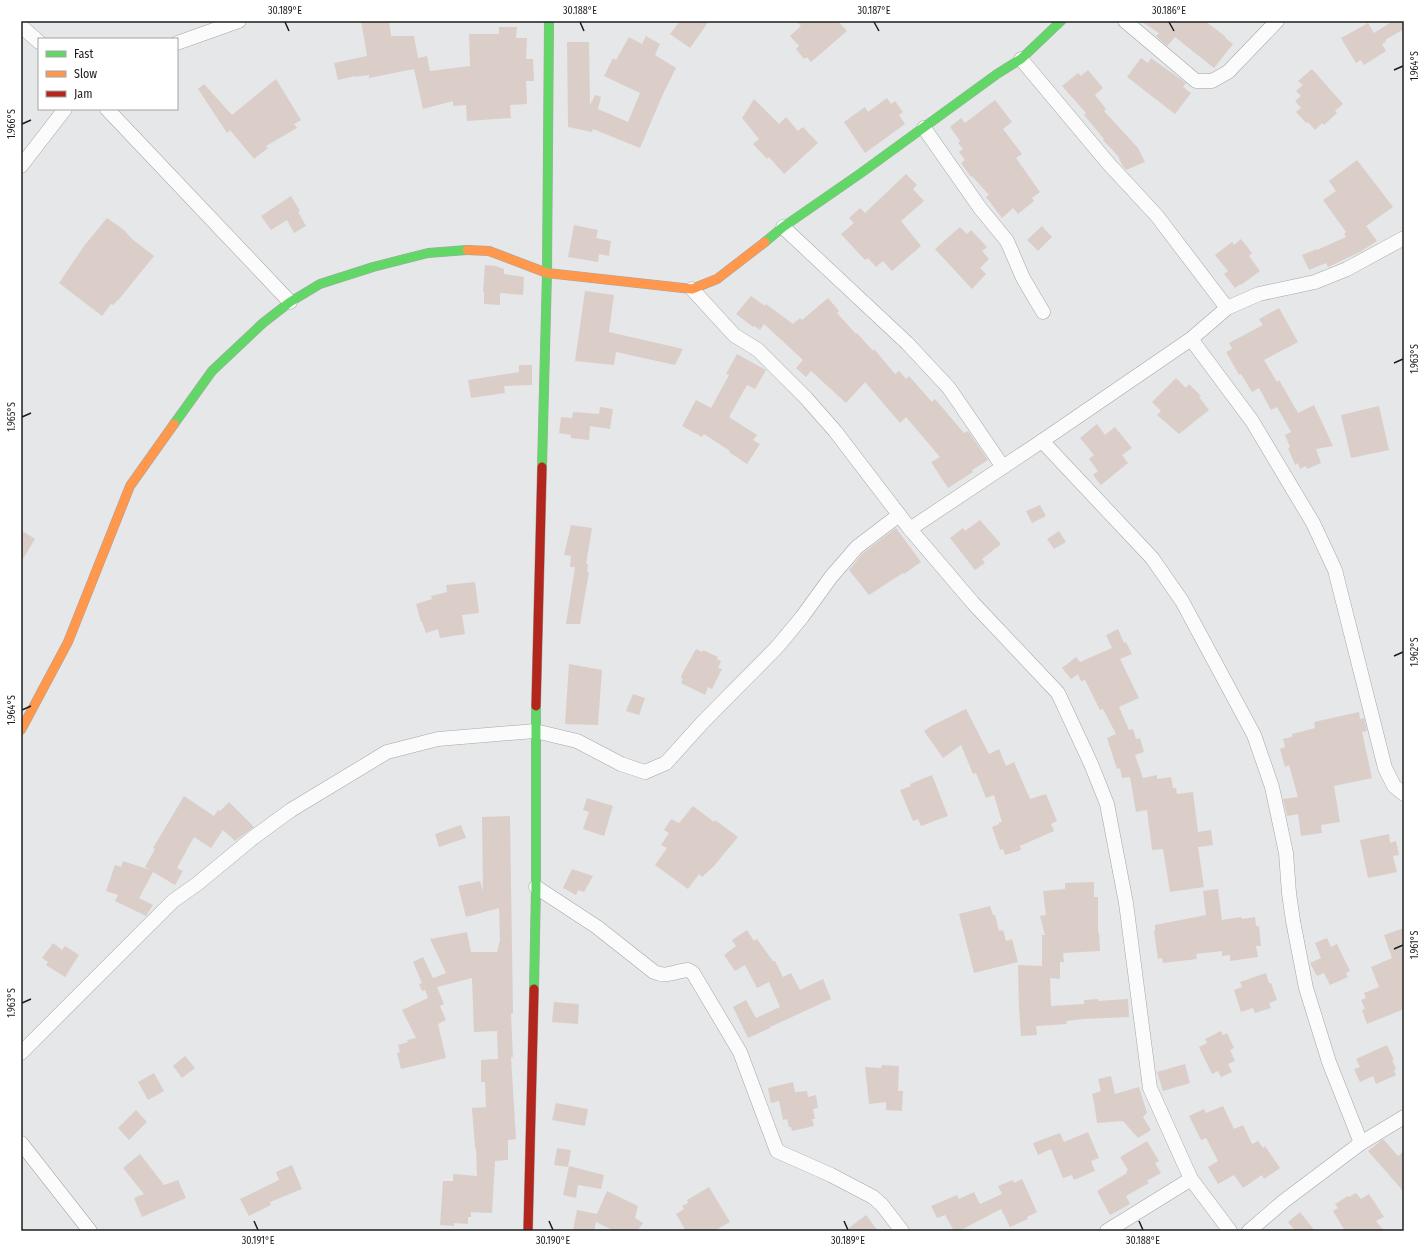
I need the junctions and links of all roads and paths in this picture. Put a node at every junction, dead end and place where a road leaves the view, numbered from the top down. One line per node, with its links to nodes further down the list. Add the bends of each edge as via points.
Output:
1 (239, 21): 8 (street)
2 (549, 21): 16 (street)
3 (1060, 21): 9 (street)
4 (1125, 21): 5 (street, via 1196,80 1212,81 1228,72)
5 (1277, 21)
6 (21, 26): 7 (street)
7 (38, 41)
8 (178, 43)
9 (1021, 59): 12 (street); 19 (street, via 1108,163 1157,216)
10 (65, 110): 13 (street)
11 (108, 110): 18 (street)
12 (924, 128): 14 (street); 20 (street, via 980,208 1007,241 1023,278)
13 (21, 166)
14 (783, 227): 17 (street, via 717,279); 23 (street, via 907,343 949,388)
15 (1402, 243): 19 (street, via 1315,282 1260,294)
16 (547, 273): 17 (street); 18 (street, via 489,250 428,253 320,284); 27 (street)
17 (692, 289): 24 (street, via 734,335 758,350 806,398 835,431)
18 (290, 302): 26 (street, via 263,323 212,371 130,486 68,642)
19 (1227, 308): 21 (street)
20 (1043, 312)
21 (1191, 339): 22 (street); 28 (street, via 1252,421 1313,523 1335,570 1385,768 1394,786)
22 (1042, 441): 23 (street); 33 (street, via 1152,558 1182,601 1254,735 1272,787 1286,853 1291,907 1306,988 1329,1062)
23 (1003, 467): 25 (street)
24 (899, 515): 25 (street); 27 (street, via 857,547 778,646 666,763 645,772 620,764 578,741)
25 (910, 529): 34 (street, via 973,603 1058,693 1091,764 1107,804 1126,903 1150,1088)
26 (21, 730)
27 (535, 731): 29 (street); 30 (street, via 438,739 387,752 291,810 173,901)
28 (1404, 794)
29 (536, 887): 36 (street); 37 (street, via 597,927 654,972 671,974 688,970 693,973 740,1052 777,1151 831,1174 872,1197 882,1205)
30 (21, 1053)
31 (1404, 1117): 33 (street)
32 (21, 1143): 35 (street)
33 (1360, 1143): 40 (street)
34 (1191, 1179): 38 (street); 39 (street)
35 (90, 1231)
36 (528, 1231)
37 (902, 1231)
38 (1107, 1231)
39 (1230, 1231)
40 (1249, 1231)

